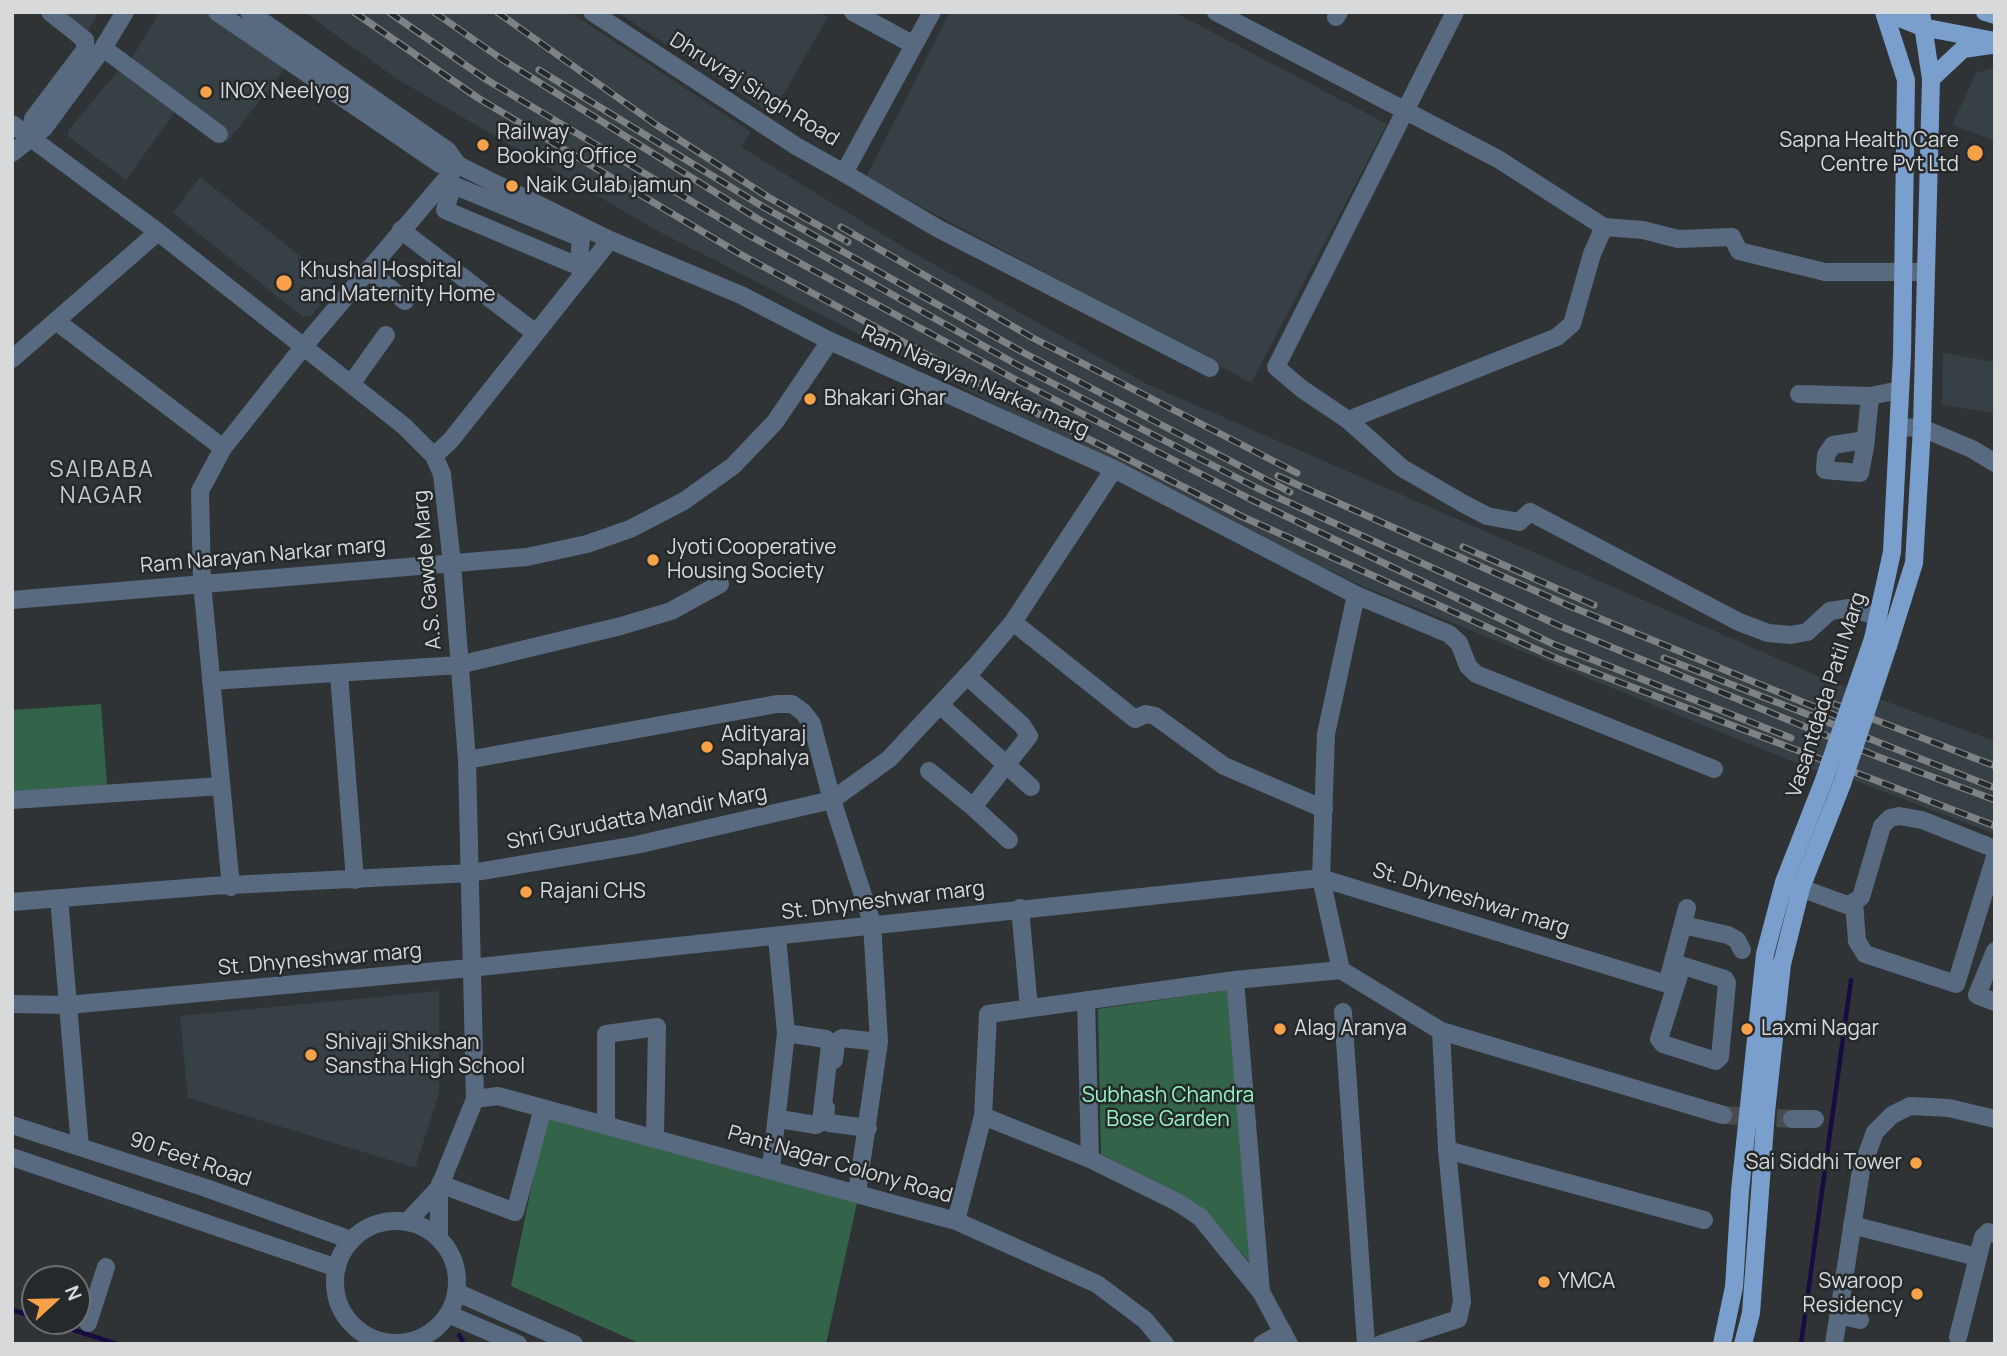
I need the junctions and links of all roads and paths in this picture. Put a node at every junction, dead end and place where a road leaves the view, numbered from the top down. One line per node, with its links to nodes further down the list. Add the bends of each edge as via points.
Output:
1 (50, 12): 23 (street, via 85,40 85,50 33,119)
2 (125, 12): 16 (street)
3 (217, 12): 25 (street, via 440,164)
4 (249, 12): 25 (street, via 448,151)
5 (592, 12): 26 (street, Dhruvraj Singh Road)
6 (853, 12): 15 (street)
7 (932, 12): 15 (street, Dhruvraj Singh Road)
8 (1216, 12): 18 (street)
9 (1455, 12): 18 (street)
10 (1884, 12): 13 (main road); 19 (main road, Vasantdada Patil Marg, via 1906,80)
11 (1985, 12): 12 (main road)
12 (1995, 15)
13 (1922, 19): 14 (main road); 17 (main road, Vasantdada Patil Marg)
14 (1995, 42): 17 (main road, via 1963,49)
15 (914, 46): 26 (street, Dhruvraj Singh Road)
16 (103, 48): 22 (street); 23 (street, via 44,128)
17 (1930, 79): 20 (main road, Vasantdada Patil Marg)
18 (1405, 110): 31 (street, via 1498,159); 52 (street, via 1276,367)
19 (1905, 120): 20 (main road); 29 (main road, Vasantdada Patil Marg)
20 (1929, 122): 30 (main road, Vasantdada Patil Marg)
21 (12, 124): 23 (street, A.S. Gawde Marg)
22 (219, 134)
23 (30, 137): 24 (street); 33 (street, A.S. Gawde Marg)
24 (12, 153)
25 (458, 165): 27 (street); 28 (street)
26 (844, 173): 47 (street, via 937,228)
27 (475, 183): 28 (street); 28 (street, via 581,238 579,262 573,264 447,212); 34 (street)
28 (445, 188): 32 (street)
29 (1904, 197): 30 (main road); 36 (main road, Vasantdada Patil Marg)
30 (1926, 198): 37 (main road, Vasantdada Patil Marg)
31 (1604, 227): 36 (street, via 1678,239 1732,237 1740,251 1825,272); 52 (street, via 1591,254 1572,324 1557,337)
32 (401, 230): 35 (street); 40 (street)
33 (158, 232): 39 (street); 43 (street, A.S. Gawde Marg)
34 (610, 240): 40 (street); 42 (street, via 741,295)
35 (368, 270): 38 (street); 43 (street)
36 (1903, 272): 37 (street); 44 (main road, Vasantdada Patil Marg)
37 (1924, 272): 45 (main road, Vasantdada Patil Marg)
38 (405, 301)
39 (56, 321): 46 (street); 56 (street)
40 (534, 332): 57 (street)
41 (386, 335): 48 (street)
42 (830, 341): 59 (street, Ram Narayan Narkar marg); 60 (street, Ram Narayan Narkar marg, via 775,422 733,466 684,501 630,529 587,544 527,557)
43 (304, 346): 48 (street, A.S. Gawde Marg); 56 (street)
44 (1902, 355): 45 (main road); 49 (main road, Vasantdada Patil Marg)
45 (1922, 357): 54 (main road, Vasantdada Patil Marg)
46 (12, 359)
47 (1210, 368)
48 (351, 384): 57 (street, A.S. Gawde Marg)
49 (1900, 390): 51 (street); 53 (main road, Vasantdada Patil Marg)
50 (1799, 394): 51 (street)
51 (1870, 396): 55 (street)
52 (1348, 420): 65 (street, via 1402,468 1487,516 1519,522 1530,512 1768,633 1807,632 1830,611 1849,608)
53 (1899, 427): 54 (street); 65 (main road, Vasantdada Patil Marg, via 1892,552)
54 (1922, 428): 58 (street); 67 (main road, Vasantdada Patil Marg, via 1914,563)
55 (1866, 440)
56 (223, 448): 61 (street, via 200,491)
57 (434, 456): 60 (street, A.S. Gawde Marg, via 442,474)
58 (1995, 463)
59 (1114, 469): 63 (street, Ram Narayan Narkar marg); 66 (street, Shri Gurudatta Mandir Marg)
60 (453, 563): 61 (street, Ram Narayan Narkar marg); 68 (street, A.S. Gawde Marg)
61 (202, 583): 64 (street, Ram Narayan Narkar marg); 71 (street)
62 (720, 584): 68 (street, via 671,611)
63 (1356, 595): 75 (street, Ram Narayan Narkar marg, via 1450,634 1476,674); 82 (street, via 1326,734)
64 (12, 600)
65 (1879, 617): 67 (main road, Vasantdada Patil Marg)
66 (1013, 622): 70 (street, Shri Gurudatta Mandir Marg); 82 (street, via 1135,719 1155,716 1224,766)
67 (1878, 650): 89 (main road, Vasantdada Patil Marg, bridge); 91 (main road, Vasantdada Patil Marg, bridge, via 1842,784)
68 (459, 665): 69 (street); 73 (street, A.S. Gawde Marg)
69 (339, 674): 71 (street); 88 (street)
70 (967, 676): 72 (street, Shri Gurudatta Mandir Marg); 74 (street, via 1029,736)
71 (211, 681): 77 (street)
72 (940, 705): 74 (street); 80 (street, Shri Gurudatta Mandir Marg, via 890,759)
73 (467, 760): 80 (street, via 792,704 812,724); 86 (street, A.S. Gawde Marg)
74 (1005, 764): 78 (street); 81 (street)
75 (1714, 769)
76 (929, 771): 81 (street)
77 (221, 786): 79 (street); 90 (street)
78 (1031, 787)
79 (12, 800)
80 (832, 800): 86 (street, Shri Gurudatta Mandir Marg, via 636,845); 96 (street)
81 (973, 807): 83 (street)
82 (1324, 809): 87 (street)
83 (1009, 840)
84 (1995, 849): 94 (street, via 1922,820 1890,818 1882,826 1861,897)
85 (1995, 857): 94 (street, via 1956,984 1864,954 1857,941)
86 (471, 873): 88 (street, Shri Gurudatta Mandir Marg); 101 (street, A.S. Gawde Marg)
87 (1321, 878): 95 (street, St. Dhyneshwar marg); 102 (street); 104 (street, St. Dhyneshwar marg)
88 (355, 880): 90 (street, Shri Gurudatta Mandir Marg)
89 (1784, 882): 91 (street); 114 (main road, Vasantdada Patil Marg, via 1765,954)
90 (231, 887): 92 (street, Shri Gurudatta Mandir Marg)
91 (1801, 888): 94 (street, via 1847,905); 114 (main road, Vasantdada Patil Marg)
92 (59, 898): 93 (street, Shri Gurudatta Mandir Marg); 108 (street)
93 (12, 902)
94 (1854, 902)
95 (1020, 908): 96 (street, St. Dhyneshwar marg); 109 (street)
96 (872, 923): 97 (street, St. Dhyneshwar marg); 113 (street)
97 (777, 937): 101 (street, St. Dhyneshwar marg); 112 (street)
98 (1742, 950): 100 (street, via 1737,940 1685,917)
99 (1995, 951): 106 (street, via 1977,995)
100 (1678, 965): 104 (street); 104 (street, via 1725,979 1720,1057 1716,1060 1659,1040 1667,1012 1662,1002)
101 (470, 968): 108 (street, St. Dhyneshwar marg); 115 (street, A.S. Gawde Marg)
102 (1341, 970): 103 (street); 111 (street)
103 (1235, 980): 105 (street); 145 (street)
104 (1671, 985)
105 (1086, 1000): 109 (street); 130 (street)
106 (1995, 1002)
107 (12, 1004): 108 (street, St. Dhyneshwar marg)
108 (68, 1005): 127 (street)
109 (1029, 1008): 118 (street, via 988,1014)
110 (1343, 1012): 157 (street)
111 (1441, 1031): 117 (street); 128 (street)
112 (792, 1034): 122 (street); 122 (street, via 826,1039 831,1045 821,1122)
113 (875, 1042): 125 (street); 125 (street, via 842,1038 836,1042 825,1119)
114 (1765, 1043): 159 (main road, Vasantdada Patil Marg, via 1734,1287); 160 (main road, Vasantdada Patil Marg, via 1751,1313)
115 (475, 1099): 116 (street, Pant Nagar Colony Road, via 498,1096); 132 (street, A.S. Gawde Marg)
116 (543, 1108): 123 (street, Pant Nagar Colony Road); 132 (street, via 515,1212)
117 (1717, 1113)
118 (983, 1116): 130 (street); 136 (street)
119 (1792, 1119): 120 (street)
120 (1815, 1119)
121 (1995, 1119): 137 (street, via 1936,1107 1910,1106 1892,1115 1875,1132 1861,1170)
122 (783, 1120): 131 (street)
123 (606, 1124): 126 (street, Pant Nagar Colony Road); 126 (street, via 606,1034 657,1027)
124 (12, 1125): 127 (street, 90 Feet Road)
125 (864, 1127): 133 (street)
126 (655, 1137): 131 (street, Pant Nagar Colony Road)
127 (80, 1147): 140 (street, 90 Feet Road)
128 (1447, 1150): 134 (street); 158 (street, via 1462,1302 1458,1319)
129 (12, 1157): 143 (street)
130 (1090, 1159): 145 (street, via 1200,1217)
131 (771, 1168): 133 (street, Pant Nagar Colony Road)
132 (440, 1186): 135 (street, A.S. Gawde Marg); 139 (street, A.S. Gawde Marg)
133 (858, 1193): 136 (street, Pant Nagar Colony Road)
134 (1704, 1220)
135 (408, 1221): 139 (street); 140 (street, via 367,1228)
136 (956, 1221): 156 (street, Pant Nagar Colony Road, via 1097,1284 1144,1320)
137 (1852, 1226): 141 (street); 148 (street)
138 (1995, 1234): 141 (street, via 1984,1234)
139 (439, 1238): 144 (street, via 456,1273)
140 (351, 1240): 143 (street)
141 (1977, 1257): 151 (street)
142 (106, 1268): 146 (street)
143 (337, 1268): 150 (street, via 339,1304)
144 (456, 1292): 147 (street); 155 (street)
145 (1261, 1292): 152 (street)
146 (91, 1314)
147 (448, 1314): 153 (street, via 429,1334); 154 (street)
148 (1839, 1315): 149 (street); 161 (street)
149 (1860, 1320)
150 (354, 1335): 153 (street)
151 (1958, 1337)
152 (1277, 1340)
153 (387, 1343)
154 (518, 1344)
155 (574, 1344)
156 (1165, 1344)
157 (1366, 1344)
158 (1381, 1344)
159 (1722, 1344)
160 (1742, 1344)
161 (1834, 1344)

